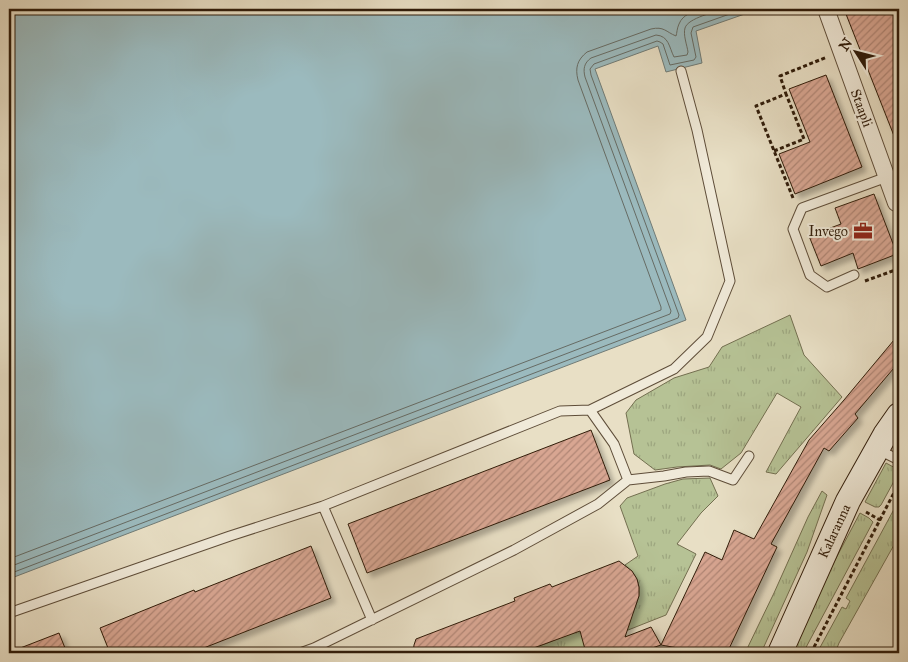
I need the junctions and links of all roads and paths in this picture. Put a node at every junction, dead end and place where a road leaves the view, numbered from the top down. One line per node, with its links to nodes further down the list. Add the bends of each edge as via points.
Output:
1 (826, 9): 2 (street, Staapli)
2 (842, 52): 4 (path, via 780,76); 6 (street, Staapli)
3 (681, 71): 11 (lane, via 730,281 707,337 674,369)
4 (786, 94): 5 (path, via 804,139); 5 (path, via 756,106)
5 (774, 151): 7 (path)
6 (884, 170): 8 (street, Staapli, via 896,203); 10 (lane, via 802,208 793,229 810,275 827,287)
7 (793, 198)
8 (899, 202)
9 (899, 259): 10 (path, via 898,268 863,281 858,274)
10 (854, 275)
11 (590, 410): 16 (lane, via 614,444); 18 (lane, via 560,410)
12 (899, 415): 13 (street, Kalaranna)
13 (877, 449): 15 (lane); 22 (street, Kalaranna, via 848,501)
14 (749, 456): 16 (lane, via 733,480 709,471)
15 (899, 460)
16 (628, 480): 20 (lane, via 598,504)
17 (899, 483): 23 (path)
18 (323, 506): 19 (lane); 20 (lane)
19 (9, 613)
20 (372, 620): 21 (lane)
21 (300, 653)
22 (780, 653)
23 (811, 653)

